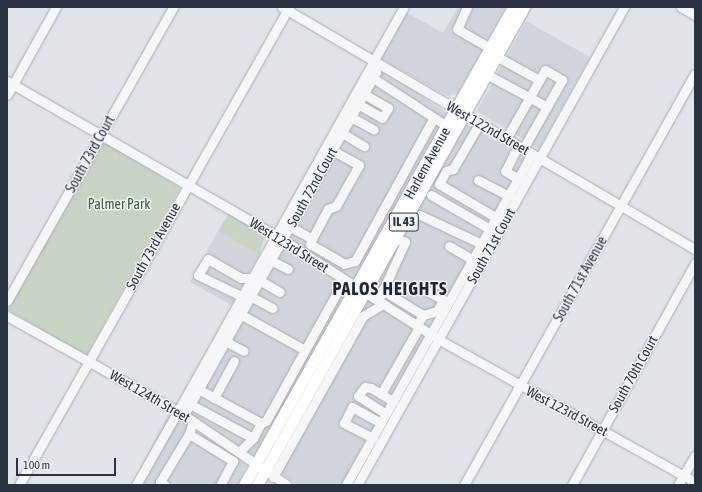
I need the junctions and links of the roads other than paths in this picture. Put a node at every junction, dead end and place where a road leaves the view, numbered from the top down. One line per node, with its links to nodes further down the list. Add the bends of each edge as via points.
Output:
1 (56, 7): 17 (street)
2 (173, 7): 30 (street, South 73rd Court)
3 (404, 7): 12 (street, South 72nd Court)
4 (467, 7): 11 (street, via 457,29)
5 (513, 7): 11 (main road, Harlem Avenue / IL 43)
6 (524, 7): 11 (main road, Harlem Avenue / IL 43)
7 (624, 7): 36 (street, South 71st Court)
8 (681, 7): 10 (street)
9 (286, 8): 12 (street, West 122nd Street); 40 (street, South 73rd Avenue)
10 (695, 15)
11 (493, 52): 13 (main road, Harlem Avenue / IL 43); 16 (street); 23 (main road, Harlem Avenue / IL 43)
12 (374, 59): 15 (street, South 72nd Court); 23 (street, West 122nd Street); 48 (street, South 72nd Court)
13 (486, 74): 20 (street); 23 (main road, Harlem Avenue / IL 43)
14 (695, 74): 43 (street, South 71st Avenue)
15 (373, 78): 18 (street, South 72nd Court); 25 (street, via 429,111)
16 (539, 80): 20 (street); 22 (street, via 545,70 562,80)
17 (10, 83): 19 (street); 30 (street, West 123rd Street)
18 (364, 94): 21 (street, South 72nd Court); 21 (street, via 388,108 382,118)
19 (7, 95)
20 (529, 98): 22 (street); 31 (street)
21 (358, 104): 24 (street, South 72nd Court)
22 (547, 107): 33 (street)
23 (460, 112): 26 (street, West 122nd Street); 27 (main road, Harlem Avenue / IL 43); 49 (main road, Harlem Avenue / IL 43)
24 (351, 117): 28 (street); 29 (street, South 72nd Court)
25 (433, 118): 27 (street); 35 (street)
26 (480, 124): 31 (street, West 122nd Street); 45 (street, via 453,169 446,171 439,184)
27 (448, 126): 37 (main road, Harlem Avenue / IL 43)
28 (374, 130)
29 (342, 133): 32 (street); 34 (street, South 72nd Court)
30 (100, 136): 40 (street, West 123rd Street); 69 (street, South 73rd Court)
31 (506, 139): 33 (street, West 122nd Street)
32 (364, 146)
33 (521, 148): 36 (street, West 122nd Street); 38 (street, via 505,171)
34 (332, 150): 46 (street, South 72nd Court); 50 (street, via 359,165)
35 (416, 153): 37 (street); 52 (street)
36 (536, 157): 38 (street, South 71st Court); 43 (street, West 122nd Street); 79 (street, South 71st Court)
37 (428, 160): 55 (main road, Harlem Avenue / IL 43)
38 (519, 179): 42 (street, South 71st Court)
39 (478, 180): 42 (street)
40 (187, 184): 48 (street, West 123rd Street); 84 (street, South 73rd Avenue)
41 (431, 195): 47 (street)
42 (509, 196): 45 (street, South 71st Court)
43 (621, 206): 54 (street, West 122nd Street); 87 (street, South 71st Avenue)
44 (420, 215): 51 (street)
45 (497, 218): 47 (street, South 71st Court)
46 (289, 226): 48 (street, South 72nd Court); 50 (street)
47 (490, 229): 51 (street, South 71st Court)
48 (278, 238): 56 (street, West 123rd Street); 57 (street, South 72nd Court); 63 (street, South 72nd Court)
49 (400, 240): 64 (main road, Harlem Avenue / IL 43); 65 (street)
50 (311, 241): 56 (street); 60 (street)
51 (482, 244): 58 (street, South 71st Court)
52 (363, 246): 55 (street); 60 (street, via 355,261)
53 (449, 246): 58 (street)
54 (695, 249)
55 (376, 253): 64 (main road, Harlem Avenue / IL 43)
56 (303, 254): 62 (street, West 123rd Street)
57 (270, 260): 61 (street); 63 (street, South 72nd Court)
58 (473, 260): 72 (street, South 71st Court)
59 (695, 263): 99 (street, South 70th Court)
60 (344, 264): 62 (street)
61 (288, 269)
62 (340, 278): 64 (street, West 123rd Street); 77 (street)
63 (255, 279): 67 (street); 68 (street, South 72nd Court); 68 (street, via 241,278 208,259 198,275)
64 (361, 290): 70 (street, West 123rd Street); 78 (main road, Harlem Avenue / IL 43); 95 (main road, Harlem Avenue / IL 43)
65 (382, 290): 70 (street); 75 (street)
66 (424, 290): 72 (street, via 443,300)
67 (280, 292)
68 (245, 295): 71 (street); 73 (street, South 72nd Court); 93 (street, South 72nd Court)
69 (7, 301)
70 (380, 302): 76 (street, West 123rd Street); 95 (street, via 363,316)
71 (272, 308)
72 (442, 310): 75 (street); 79 (street, South 71st Court)
73 (240, 314): 80 (street, South 72nd Court); 81 (street)
74 (7, 316): 84 (street, West 124th Street)
75 (423, 316): 76 (street)
76 (418, 326): 79 (street, West 123rd Street); 83 (street)
77 (317, 328): 78 (street); 81 (street)
78 (330, 335): 107 (main road, Harlem Avenue / IL 43)
79 (435, 337): 86 (street, South 71st Court); 87 (street, West 123rd Street); 119 (street, South 71st Court)
80 (225, 341): 82 (street); 88 (street, South 72nd Court)
81 (304, 350): 97 (street, via 266,421)
82 (244, 351)
83 (401, 360): 86 (street); 89 (street)
84 (89, 361): 93 (street, West 124th Street); 111 (street, South 73rd Avenue)
85 (234, 361): 90 (street)
86 (413, 367): 91 (street, South 71st Court)
87 (520, 385): 99 (street, West 123rd Street); 120 (street, South 71st Avenue)
88 (198, 389): 90 (street); 92 (street, South 72nd Court)
89 (381, 394): 91 (street); 94 (street, via 365,387 358,396)
90 (214, 398): 97 (street)
91 (393, 401): 94 (street, South 71st Court)
92 (190, 404): 93 (street); 100 (street)
93 (178, 411): 96 (street, West 124th Street); 112 (street, South 72nd Court)
94 (386, 414): 98 (street, South 71st Court)
95 (299, 420): 109 (main road, Harlem Avenue / IL 43)
96 (193, 421): 101 (street); 104 (street, West 124th Street)
97 (262, 423): 102 (street)
98 (381, 423): 103 (street, South 71st Court); 103 (street, via 352,407 344,423)
99 (603, 429): 108 (street, West 123rd Street); 121 (street, South 70th Court)
100 (239, 430): 102 (street); 104 (street)
101 (188, 434): 113 (street, via 160,482); 114 (street, via 233,461)
102 (254, 438): 105 (street)
103 (373, 438): 118 (street, South 71st Court)
104 (230, 446): 105 (street, West 124th Street)
105 (239, 452): 107 (street, West 124th Street)
106 (695, 455): 108 (street)
107 (255, 465): 109 (street, West 124th Street); 115 (main road, Harlem Avenue / IL 43)
108 (684, 475): 110 (street, West 123rd Street); 122 (street)
109 (273, 478): 116 (main road, Harlem Avenue / IL 43); 117 (street, West 124th Street)
110 (695, 482)
111 (18, 485)
112 (136, 485)
113 (165, 485)
114 (220, 485)
115 (244, 485)
116 (257, 485)
117 (287, 485)
118 (346, 485)
119 (357, 485)
120 (464, 485)
121 (572, 485)
122 (678, 485)

